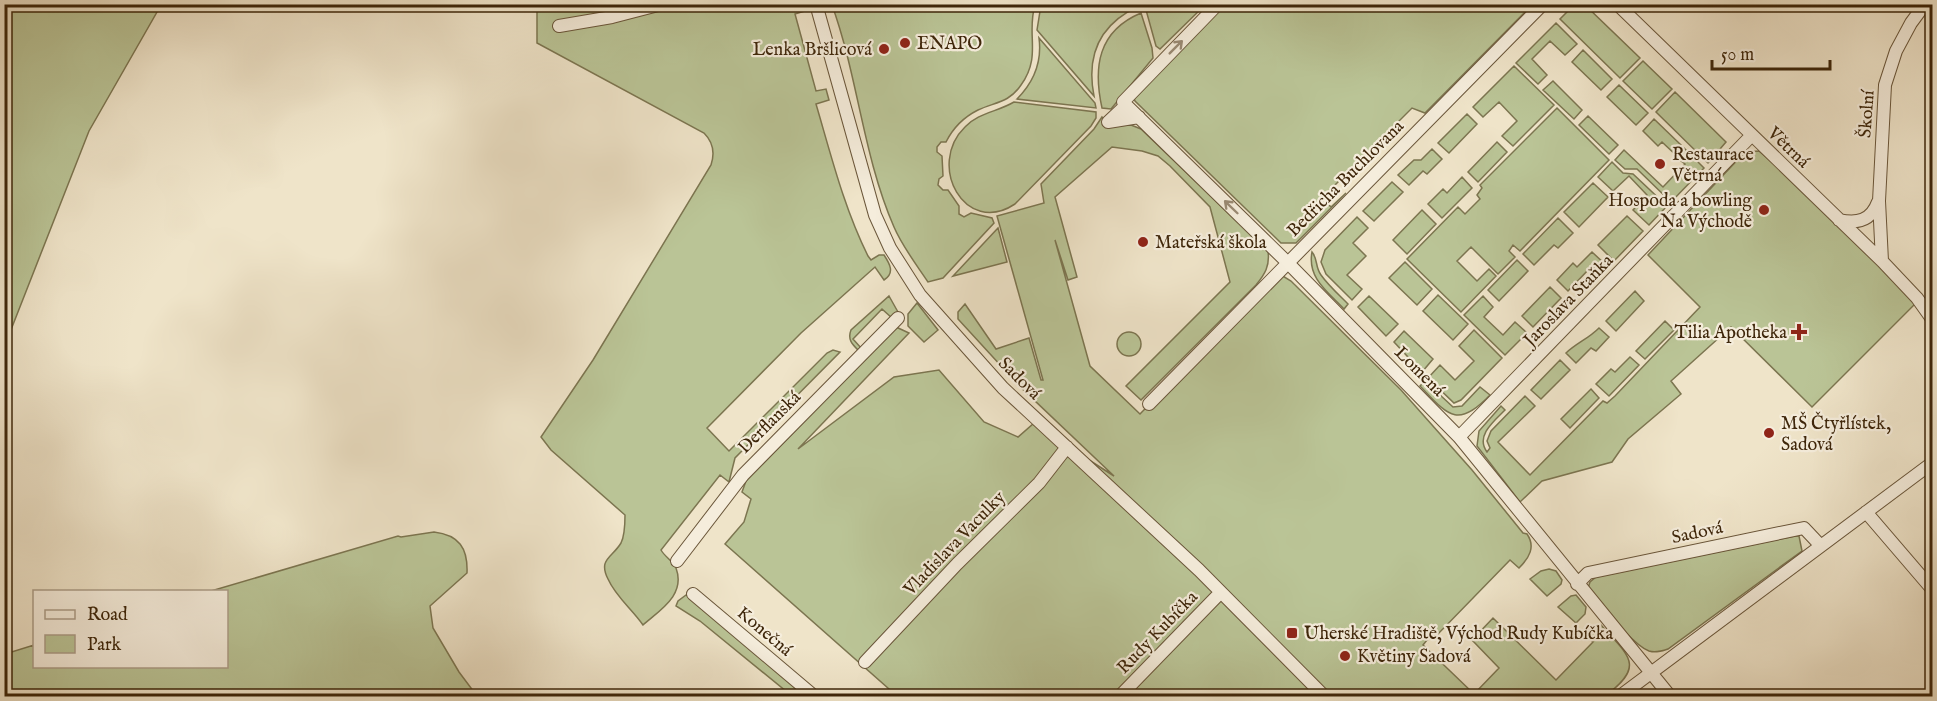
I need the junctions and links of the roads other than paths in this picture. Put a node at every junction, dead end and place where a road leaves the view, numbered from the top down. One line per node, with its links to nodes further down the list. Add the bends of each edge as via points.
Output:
1 (662, 4): 7 (street)
2 (816, 4): 19 (street, Sadová, via 875,215 890,248 920,295 950,330)
3 (1218, 4): 8 (street, one-way to 3, via 1122,102)
4 (1543, 4): 14 (street, Bedřicha Buchlovana)
5 (1617, 4): 10 (street, Větrná)
6 (1925, 4): 11 (street, Školní, via 1899,45 1887,77)
7 (559, 26)
8 (1126, 105): 9 (street, Lomená); 9 (street, via 1108,122)
9 (1139, 117): 14 (street, Lomená, one-way to 9)
10 (1751, 136): 12 (street, Větrná); 18 (street, Jaroslava Staňka)
11 (1879, 201): 12 (street, via 1873,213 1863,220); 13 (street, Školní)
12 (1839, 220): 13 (street, Větrná)
13 (1882, 261): 16 (street, Větrná)
14 (1288, 263): 17 (street, Bedřicha Buchlovana); 18 (street, Lomená)
15 (898, 318): 23 (street, Derflanská, via 742,475)
16 (1932, 319)
17 (1149, 404)
18 (1459, 437): 24 (street, Lomená)
19 (1067, 447): 26 (street, Sadová); 28 (street, Vladislava Vaculky, via 1039,483)
20 (1932, 463): 21 (street)
21 (1866, 512): 22 (street); 25 (street)
22 (1821, 546): 24 (street, Sadová, via 1804,528 1588,573); 29 (street)
23 (677, 561)
24 (1577, 584): 29 (street, Lomená)
25 (1932, 589)
26 (1221, 592): 31 (street, Rudy Kubíčka); 32 (street, Sadová)
27 (693, 594): 30 (street, Konečná)
28 (865, 662)
29 (1651, 673): 33 (street); 34 (street, Lomená)
30 (814, 696)
31 (1120, 696)
32 (1324, 696)
33 (1620, 696)
34 (1671, 696)

